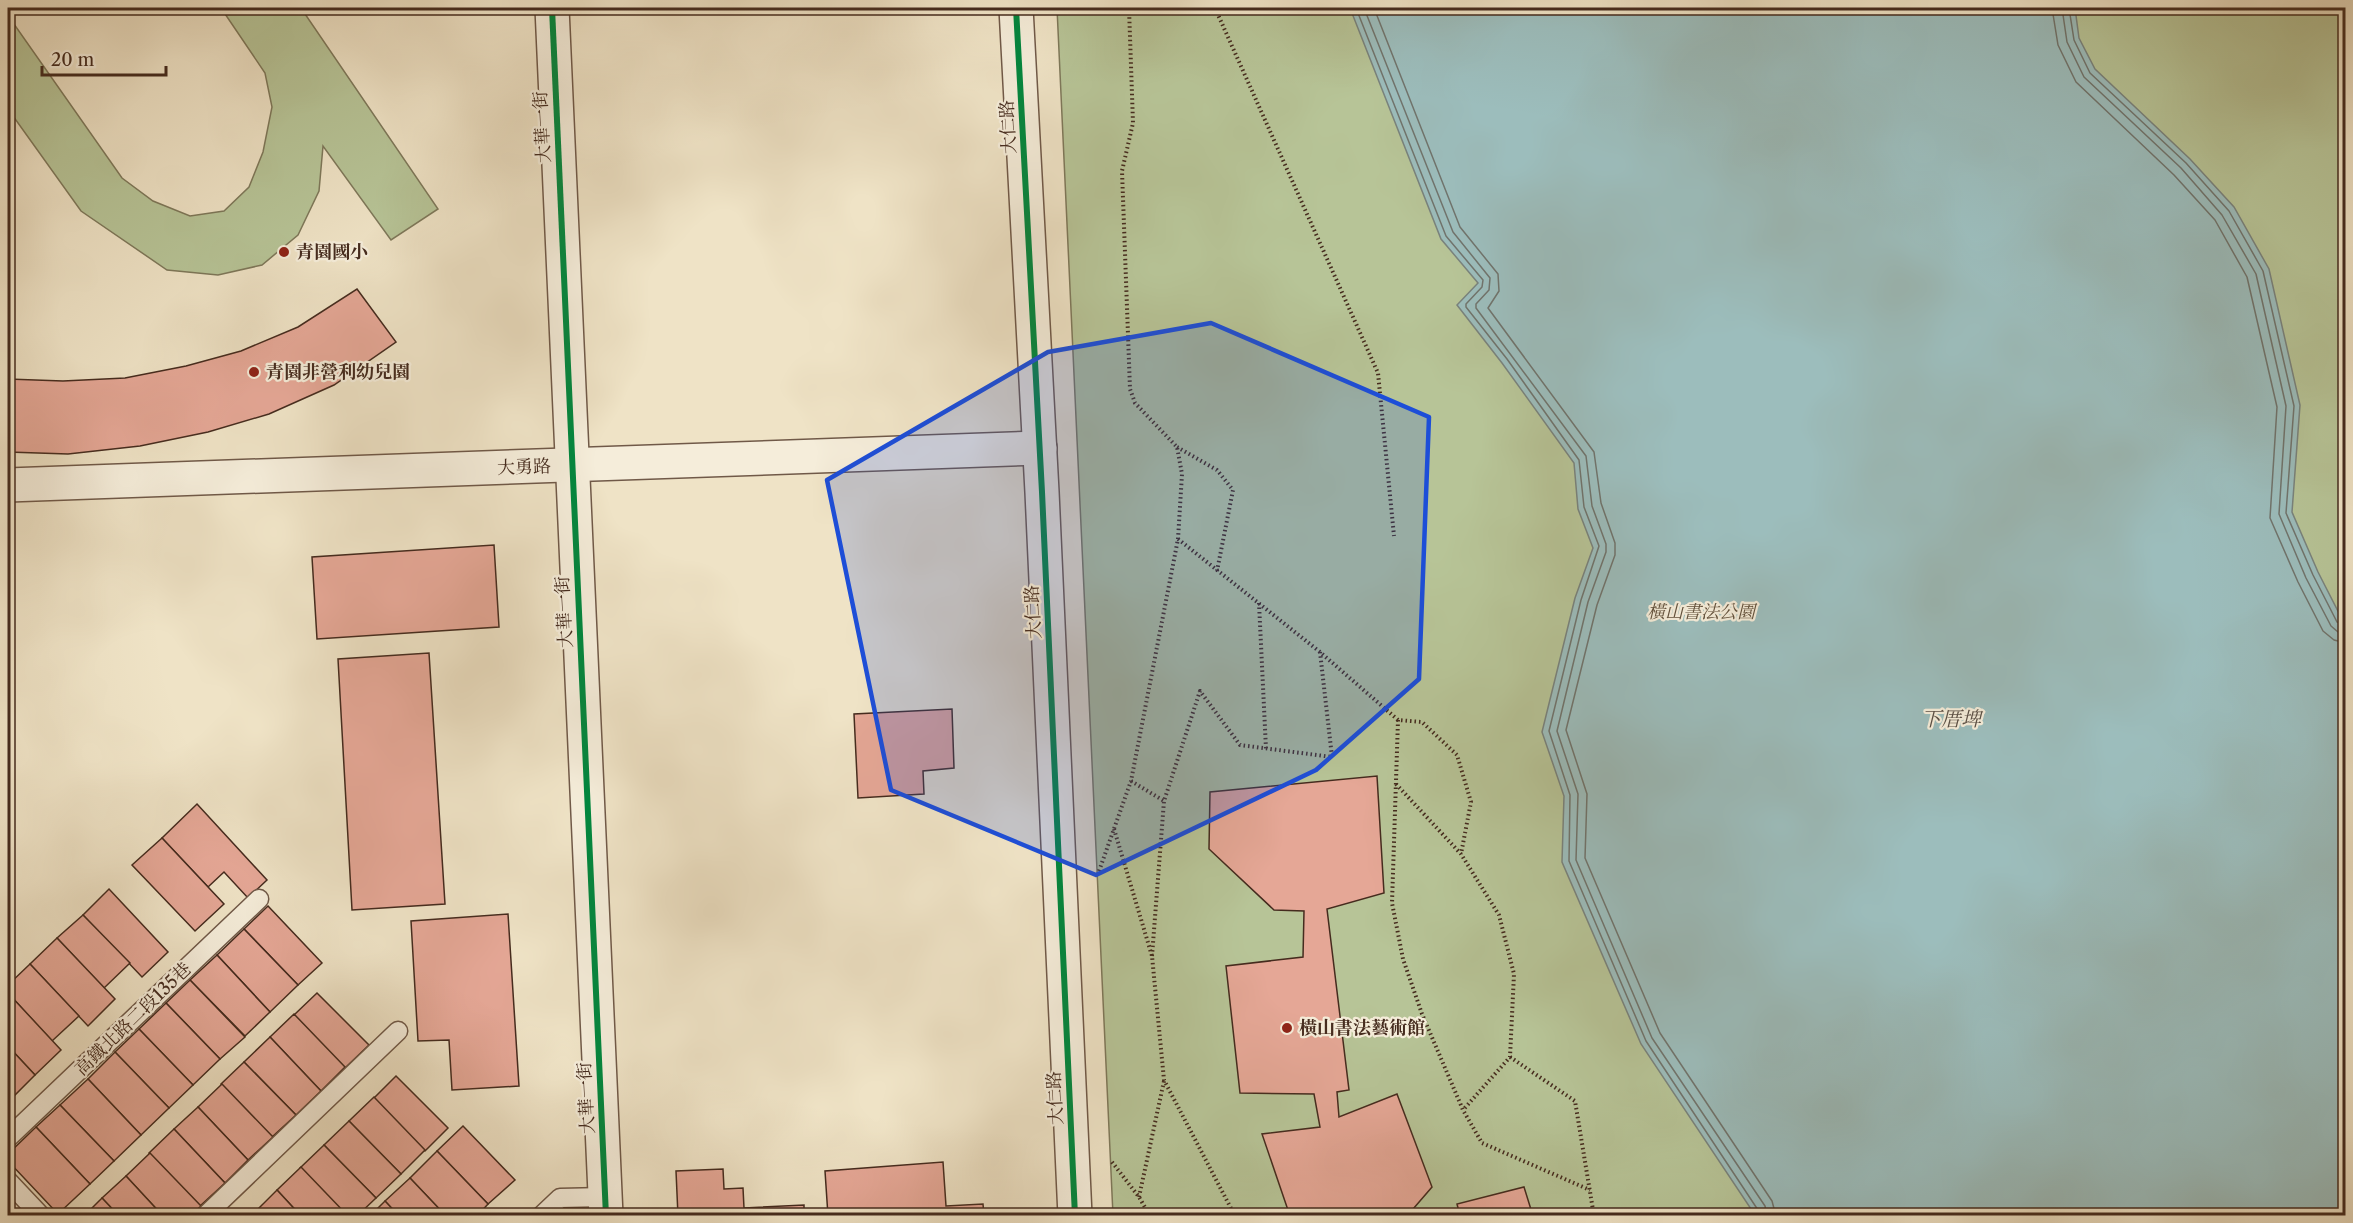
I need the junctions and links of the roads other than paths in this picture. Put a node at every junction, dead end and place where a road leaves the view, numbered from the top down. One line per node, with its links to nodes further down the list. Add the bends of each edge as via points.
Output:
1 (552, 8): 4 (street, 大華一街)
2 (1017, 8): 3 (street, 大仁路)
3 (1040, 448): 4 (street, 大勇路); 14 (street, 大仁路)
4 (572, 465): 5 (street, 大勇路); 10 (street, 大華一街)
5 (8, 484)
6 (259, 899): 8 (lane, 高鐵北路二段135巷)
7 (398, 1031): 12 (lane)
8 (8, 1138)
9 (8, 1181): 11 (lane)
10 (606, 1206): 13 (lane, via 560,1198)
11 (41, 1215)
12 (205, 1215)
13 (541, 1215)
14 (1075, 1215)

